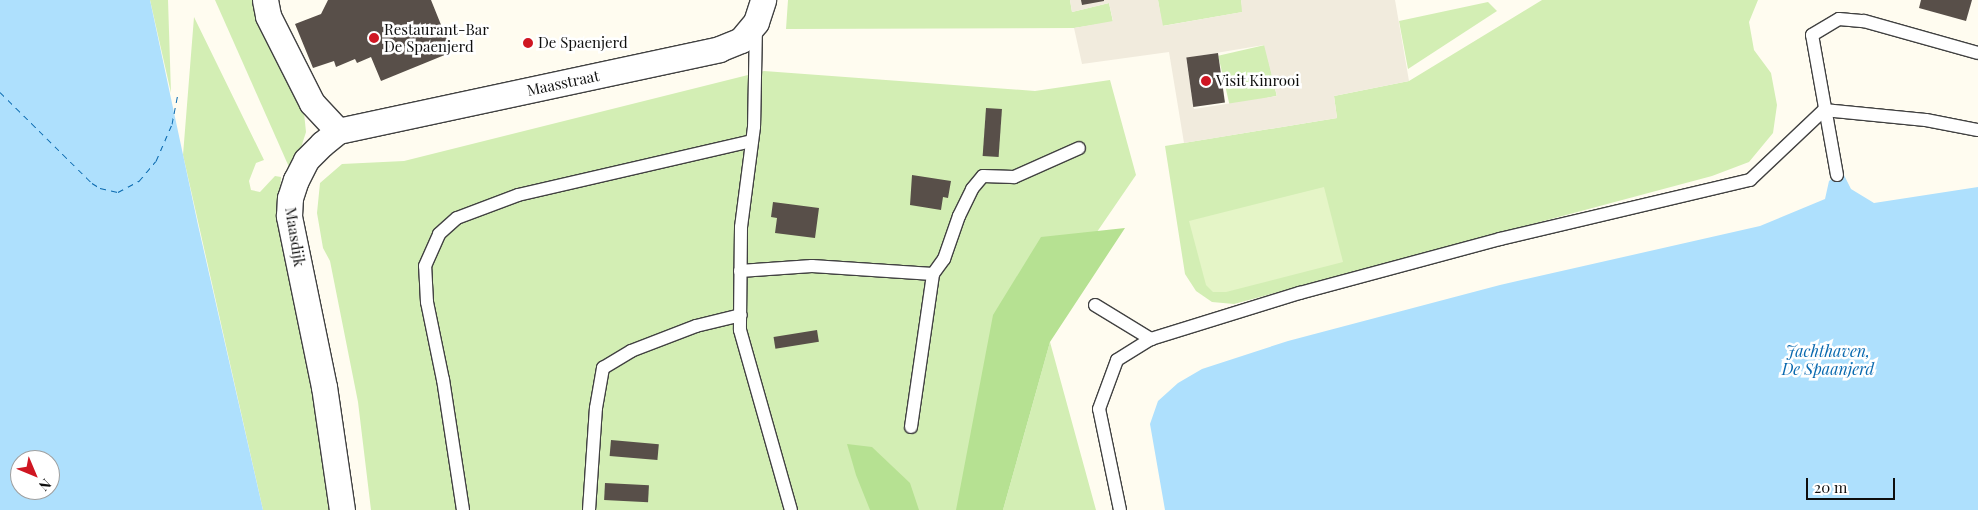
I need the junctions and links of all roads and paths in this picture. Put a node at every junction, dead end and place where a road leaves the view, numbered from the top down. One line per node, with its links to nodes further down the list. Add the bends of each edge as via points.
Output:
1 (265, 0): 6 (street, via 268,16 312,103)
2 (760, 11): 6 (street, Maasstraat, via 741,40 719,49); 7 (lane)
3 (1978, 53): 4 (lane, via 1864,21 1839,19 1812,35)
4 (1824, 110): 5 (lane, via 1926,120); 9 (lane); 14 (lane, via 1750,180 1489,242 1300,293)
5 (1978, 130)
6 (338, 132): 16 (street, Maasdijk, via 306,160 290,198 289,216 324,387)
7 (752, 141): 10 (lane, via 741,227); 17 (lane, via 518,195 457,218 439,234 425,266 427,302)
8 (1079, 148): 11 (lane, via 1014,177 983,176 972,189 944,259)
9 (1837, 175)
10 (740, 270): 11 (lane, via 812,266); 13 (lane)
11 (933, 274): 15 (lane)
12 (1095, 305): 14 (lane)
13 (741, 315): 18 (lane, via 696,326 630,350 603,368 596,408); 19 (lane, via 740,330)
14 (1151, 339): 20 (lane, via 1117,360 1099,409)
15 (911, 427)
16 (342, 510)
17 (463, 510)
18 (589, 510)
19 (791, 510)
20 (1120, 510)

